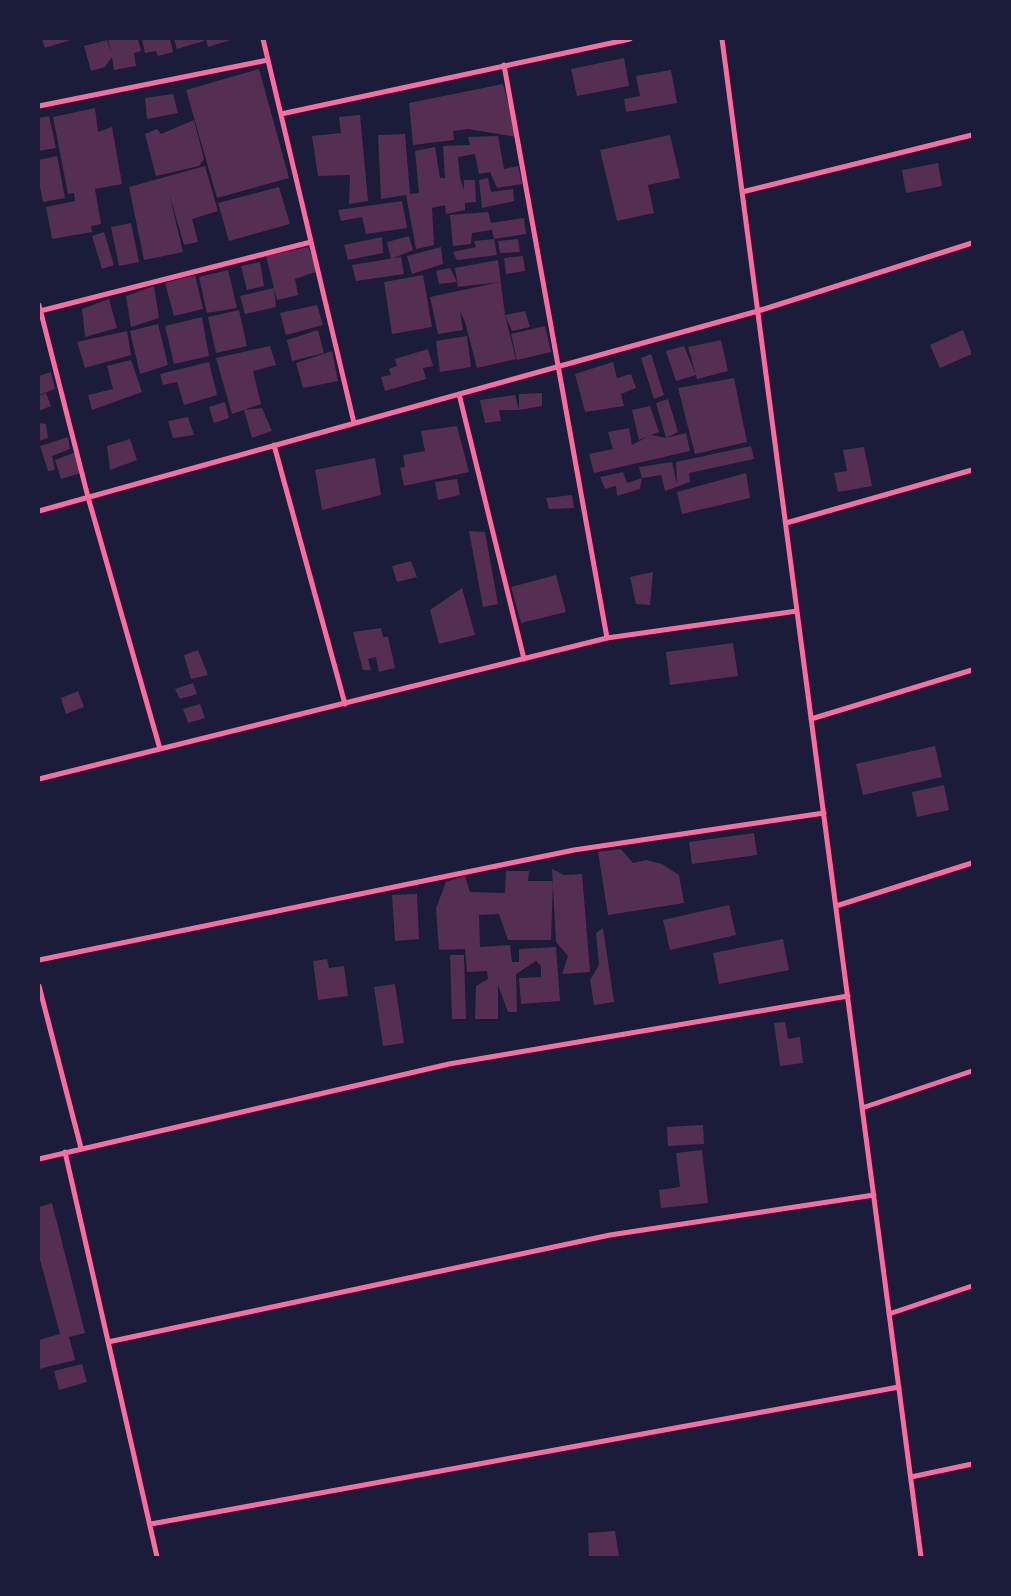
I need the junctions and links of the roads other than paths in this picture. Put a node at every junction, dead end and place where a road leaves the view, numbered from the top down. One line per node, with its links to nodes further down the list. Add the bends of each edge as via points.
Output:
1 (263, 39): 4 (street)
2 (630, 39): 5 (street)
3 (724, 39): 9 (street)
4 (268, 60): 6 (street); 7 (street)
5 (504, 65): 7 (street); 15 (street)
6 (39, 106)
7 (281, 114): 10 (street)
8 (972, 134): 9 (street)
9 (742, 192): 14 (street)
10 (311, 242): 13 (street); 17 (street)
11 (972, 243): 14 (street)
12 (39, 305): 13 (street)
13 (40, 311): 20 (street)
14 (758, 311): 15 (street); 22 (street)
15 (558, 366): 16 (street); 24 (street)
16 (459, 394): 17 (street); 25 (street)
17 (354, 423): 18 (street)
18 (274, 445): 20 (street); 27 (street)
19 (972, 470): 22 (street)
20 (88, 497): 21 (street); 29 (street)
21 (39, 511)
22 (786, 523): 23 (street)
23 (797, 611): 24 (street); 28 (street)
24 (607, 638): 25 (street)
25 (524, 659): 27 (street)
26 (972, 670): 28 (street)
27 (345, 704): 29 (street)
28 (811, 719): 31 (street)
29 (160, 749): 30 (street)
30 (39, 778)
31 (824, 814): 33 (street); 34 (street, via 574,850)
32 (972, 863): 33 (street)
33 (836, 906): 36 (street)
34 (39, 960)
35 (39, 986): 39 (street)
36 (848, 996): 38 (street); 39 (street, via 449,1064)
37 (972, 1071): 38 (street)
38 (862, 1108): 42 (street)
39 (81, 1148): 40 (street)
40 (65, 1152): 41 (street); 45 (street)
41 (39, 1159)
42 (874, 1195): 44 (street); 45 (street, via 610,1235)
43 (972, 1286): 44 (street)
44 (889, 1314): 46 (street)
45 (108, 1342): 49 (street)
46 (898, 1387): 48 (street); 49 (street)
47 (972, 1464): 48 (street)
48 (910, 1477): 51 (street)
49 (151, 1524): 50 (street)
50 (157, 1557)
51 (921, 1557)

